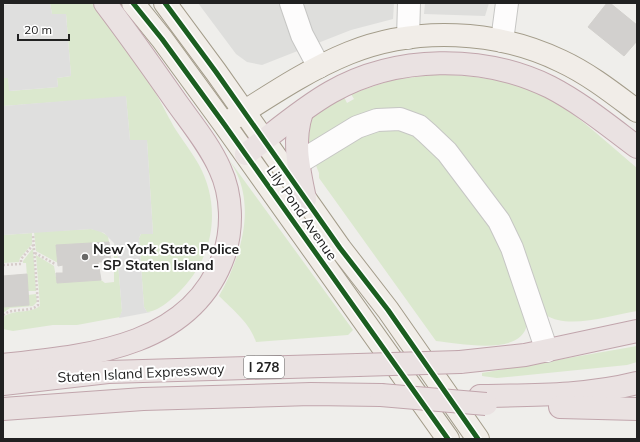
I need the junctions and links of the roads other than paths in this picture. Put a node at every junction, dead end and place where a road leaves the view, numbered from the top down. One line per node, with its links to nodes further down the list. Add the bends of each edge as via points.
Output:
1 (105, 3): 21 (highway, via 193,126 221,170 230,208 227,248 215,276 200,298 181,316 158,330 125,345 98,353)
2 (133, 3): 13 (main road, Lily Pond Avenue)
3 (165, 3): 11 (main road, Lily Pond Avenue)
4 (291, 3): 9 (street, via 302,34)
5 (409, 3): 7 (street)
6 (507, 3): 8 (street)
7 (408, 38): 8 (main road, via 459,36); 9 (main road, via 351,52)
8 (502, 42): 10 (main road, via 533,49 561,61 589,76)
9 (319, 67): 11 (main road)
10 (637, 111)
11 (244, 112): 13 (main road); 14 (main road, Lily Pond Avenue)
12 (302, 112): 14 (highway); 15 (highway, via 332,92 372,75 421,65 474,65 514,73 551,88); 17 (highway, via 296,134)
13 (224, 124): 16 (main road, Lily Pond Avenue)
14 (263, 141): 16 (highway); 18 (main road, Lily Pond Avenue)
15 (637, 147)
16 (246, 154): 27 (main road, Lily Pond Avenue)
17 (298, 163): 18 (highway); 20 (street, via 357,127 377,120 400,119 419,126 447,152 502,228 512,248)
18 (305, 199): 28 (main road, Lily Pond Avenue, via 388,310)
19 (637, 331): 20 (highway, Staten Island Expressway / I 278)
20 (547, 351): 23 (highway, Staten Island Expressway / I 278, bridge, via 502,359 460,362 108,372)
21 (3, 365)
22 (637, 383): 24 (highway, via 574,394)
23 (3, 384)
24 (483, 400): 25 (highway, bridge, via 311,394 143,399); 26 (highway)
25 (3, 409)
26 (637, 409)
27 (448, 439)
28 (478, 439)

